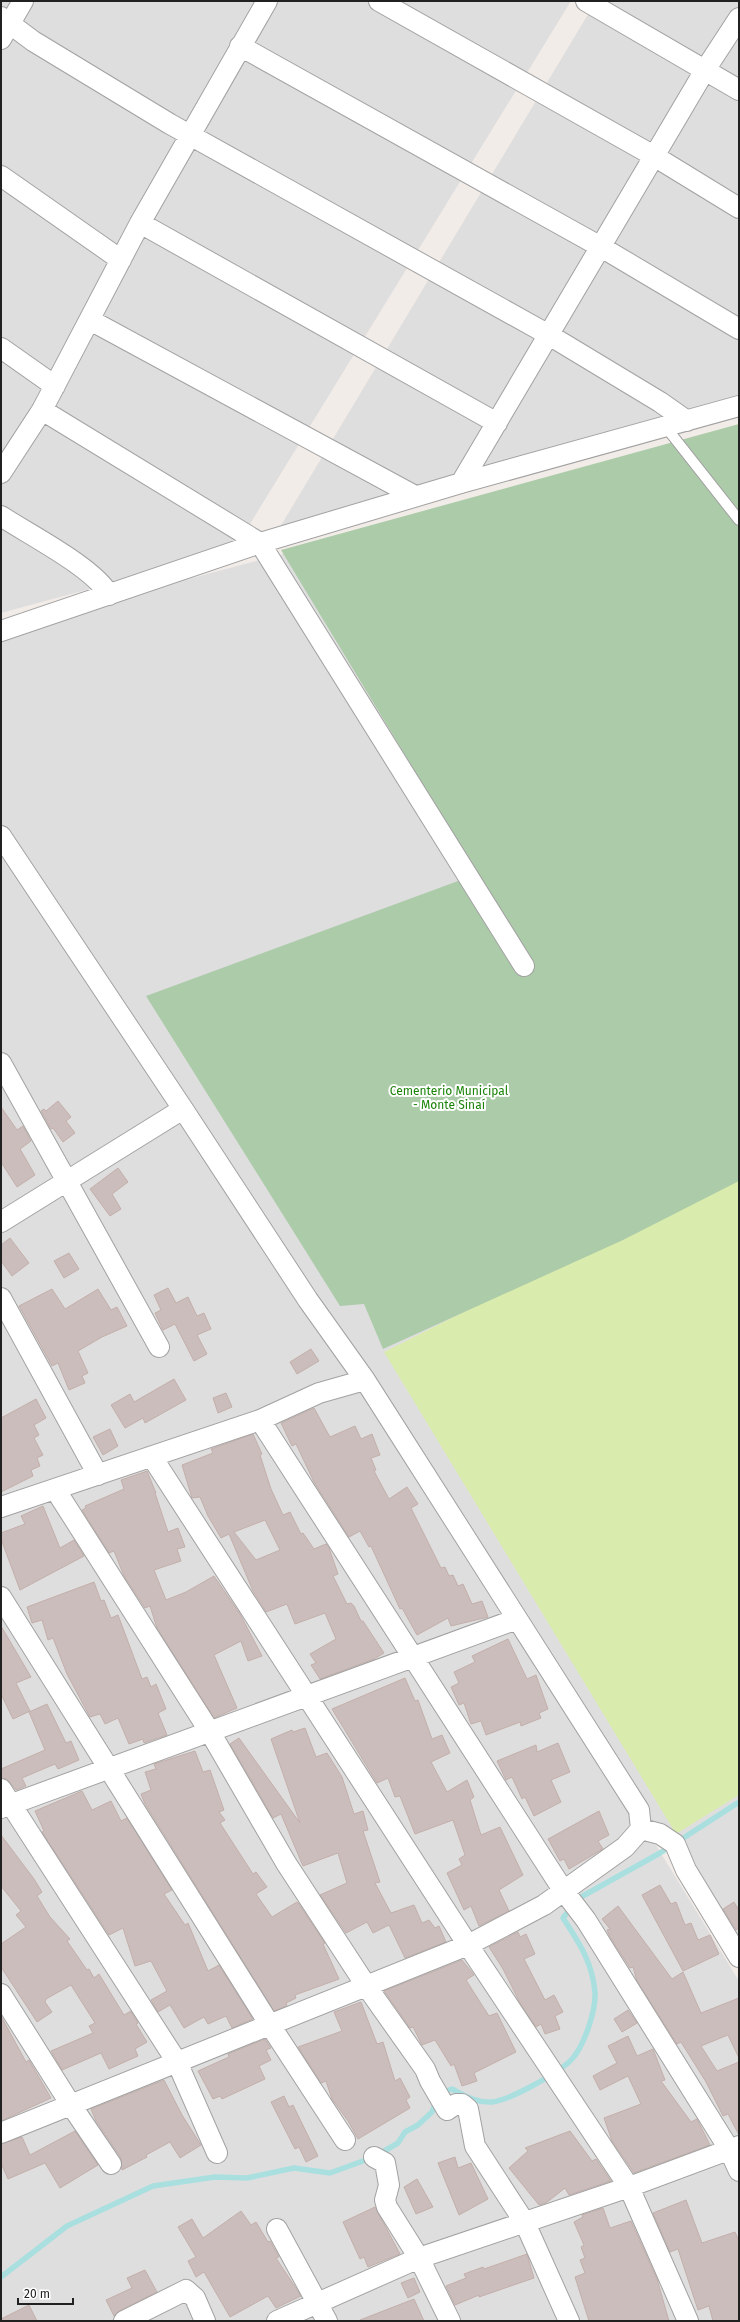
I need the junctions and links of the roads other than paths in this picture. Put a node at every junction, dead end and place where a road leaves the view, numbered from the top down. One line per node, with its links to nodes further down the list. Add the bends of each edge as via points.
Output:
1 (23, 1): 6 (street)
2 (267, 1): 7 (street)
3 (379, 1): 11 (street)
4 (586, 1): 8 (street)
5 (739, 18): 8 (street)
6 (4, 27): 10 (street, via 33,41)
7 (240, 46): 10 (street); 15 (street)
8 (705, 70): 9 (street); 11 (street)
9 (739, 90)
10 (192, 135): 14 (street); 19 (street)
11 (654, 156): 13 (street); 15 (street)
12 (1, 176): 16 (street)
13 (739, 208)
14 (140, 223): 16 (street); 25 (street)
15 (601, 247): 18 (street); 19 (street)
16 (121, 260): 17 (street)
17 (90, 320): 21 (street); 29 (street)
18 (739, 329)
19 (549, 335): 24 (street); 25 (street)
20 (1, 348): 21 (street)
21 (55, 386): 23 (street)
22 (739, 406): 24 (street)
23 (42, 410): 27 (street); 32 (street)
24 (687, 421): 26 (street)
25 (497, 423): 28 (street)
26 (665, 426): 28 (street); 31 (lane)
27 (1, 473)
28 (461, 483): 29 (street)
29 (415, 496): 32 (street)
30 (1, 516): 33 (street, via 83,569 105,587)
31 (739, 520)
32 (260, 543): 33 (street); 36 (street)
33 (109, 595): 34 (street)
34 (1, 631)
35 (1, 836): 38 (street)
36 (524, 966)
37 (1, 1063): 39 (street)
38 (183, 1109): 39 (street); 43 (street, via 308,1300)
39 (67, 1182): 40 (street); 42 (street)
40 (1, 1222)
41 (1, 1298): 46 (street)
42 (159, 1347)
43 (365, 1380): 44 (street, via 319,1393); 50 (street)
44 (260, 1420): 45 (street); 51 (street)
45 (152, 1457): 46 (street); 52 (street)
46 (98, 1475): 47 (street)
47 (55, 1489): 48 (street); 53 (street)
48 (1, 1507)
49 (1, 1597): 54 (street)
50 (517, 1619): 51 (street); 56 (street, via 639,1810)
51 (414, 1657): 52 (street); 57 (street)
52 (307, 1696): 53 (street); 58 (street)
53 (210, 1732): 54 (street); 60 (street, via 286,1863)
54 (109, 1769): 55 (street); 62 (street)
55 (4, 1801): 63 (street)
56 (641, 1829): 57 (street, via 625,1847); 59 (street, via 660,1834 675,1844 686,1870)
57 (565, 1894): 58 (street); 67 (street, via 586,1920)
58 (468, 1945): 60 (street); 72 (street)
59 (739, 1957)
60 (367, 1987): 62 (street); 73 (street, via 425,2069 447,2110 456,2104 462,2104 468,2109 475,2146)
61 (1, 1994): 64 (street)
62 (270, 2025): 63 (street); 66 (street)
63 (177, 2062): 64 (street); 68 (street)
64 (71, 2105): 65 (street); 70 (street)
65 (1, 2133)
66 (345, 2140)
67 (734, 2148): 71 (street); 72 (street)
68 (217, 2153)
69 (374, 2157): 75 (street, via 385,2163 387,2207)
70 (111, 2164)
71 (739, 2171)
72 (629, 2186): 73 (street); 83 (street)
73 (525, 2223): 75 (street); 82 (street)
74 (277, 2229): 76 (street)
75 (419, 2258): 76 (street); 81 (street)
76 (319, 2302): 79 (street); 80 (street)
77 (124, 2321): 78 (street, via 186,2290 195,2298)
78 (204, 2321)
79 (277, 2321)
80 (327, 2321)
81 (450, 2321)
82 (569, 2321)
83 (688, 2321)

